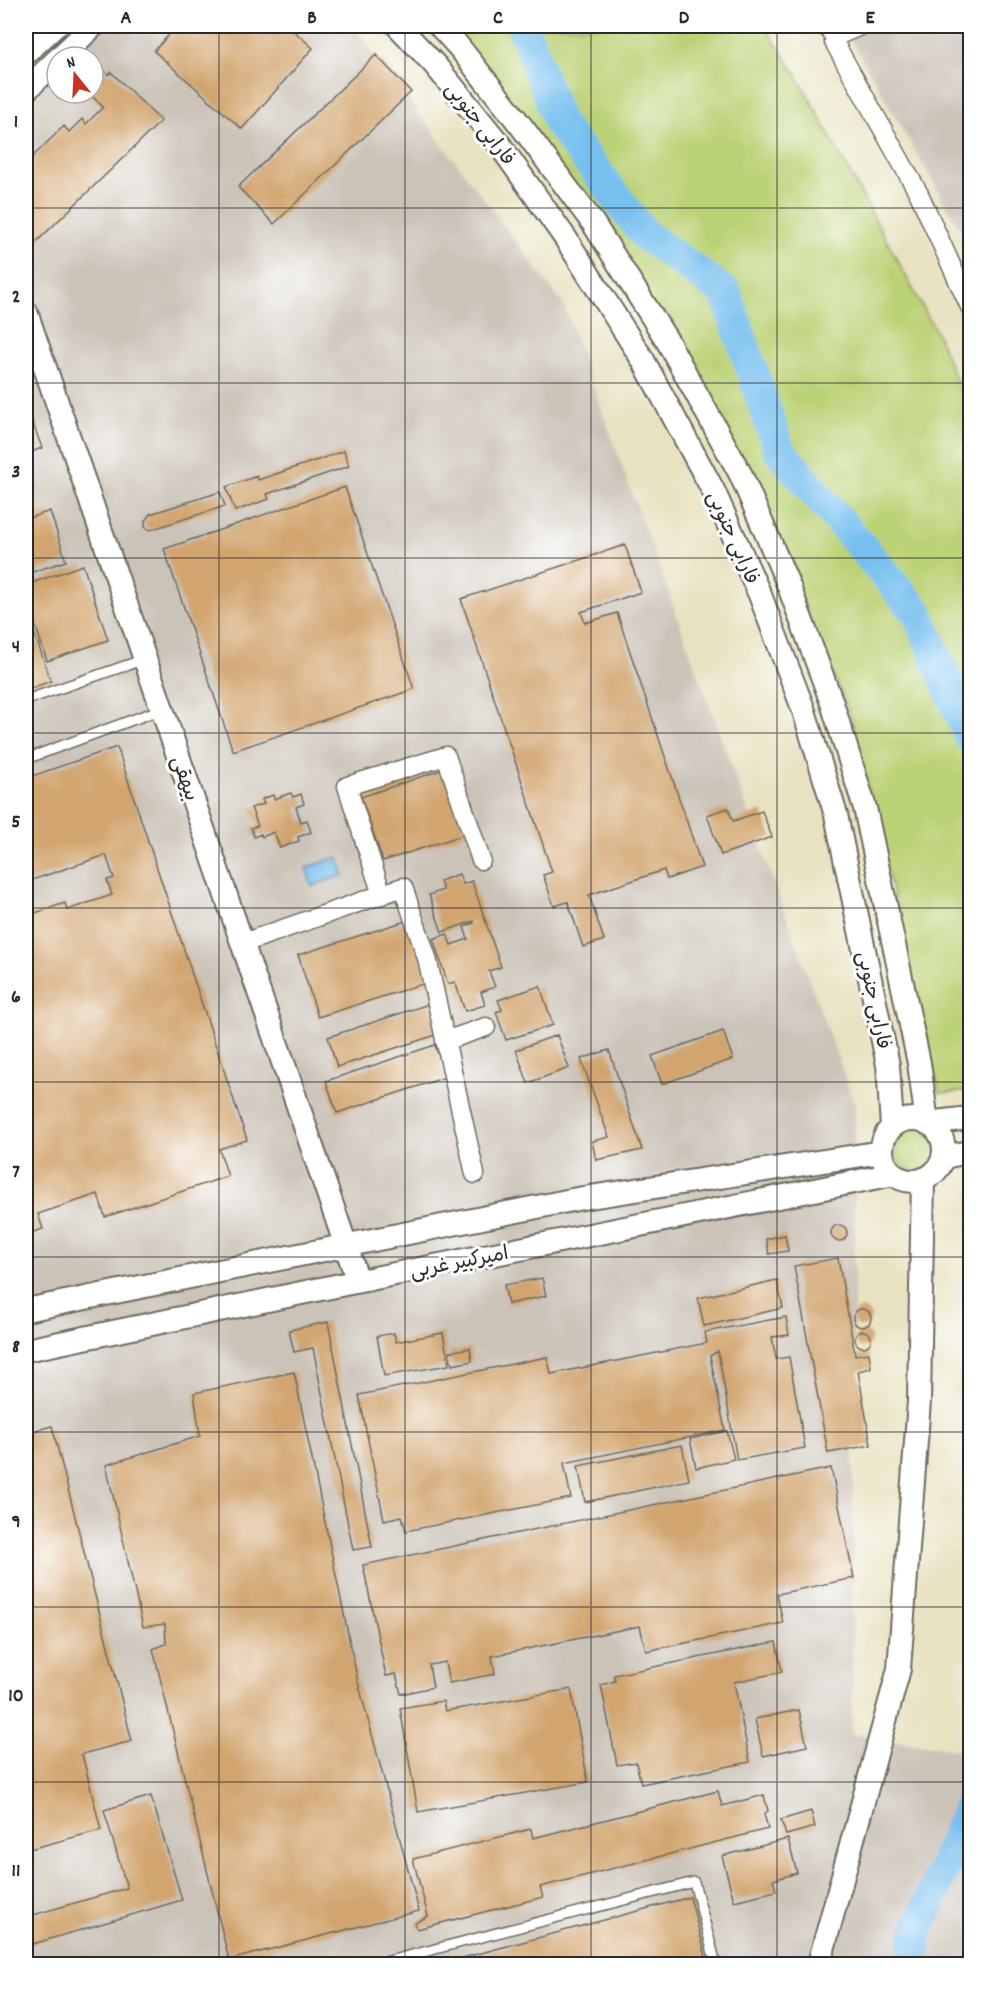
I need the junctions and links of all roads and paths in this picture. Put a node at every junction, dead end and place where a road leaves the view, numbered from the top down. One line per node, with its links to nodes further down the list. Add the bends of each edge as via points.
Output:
1 (55, 26): 9 (street)
2 (93, 26): 8 (street)
3 (398, 26): 25 (street, فارابی جنوبی, via 499,144 566,239 643,360 718,501 760,595 804,711 836,815 888,1065)
4 (440, 26): 24 (street, فارابی جنوبی, via 593,223 668,342 741,475 788,584 865,808 919,1063)
5 (820, 26): 7 (lane)
6 (871, 26): 7 (lane)
7 (834, 42): 12 (street, via 919,194)
8 (72, 45)
9 (26, 53)
10 (45, 71): 11 (street)
11 (26, 90)
12 (970, 307)
13 (26, 312): 14 (street, بیهقی)
14 (145, 659): 15 (lane); 16 (street, بیهقی)
15 (26, 700)
16 (162, 709): 17 (lane); 20 (street, بیهقی)
17 (26, 759)
18 (481, 860): 19 (street, via 447,756 347,786)
19 (382, 895): 20 (street); 22 (street, via 403,887 427,958)
20 (243, 944): 32 (street, بیهقی)
21 (486, 1027): 22 (street)
22 (445, 1041): 29 (street)
23 (970, 1118): 24 (street)
24 (927, 1123): 25 (street, via 909,1120); 28 (street, via 941,1137)
25 (892, 1127): 26 (street)
26 (882, 1152): 30 (street); 32 (street, امیرکبیر غربی, via 577,1199)
27 (970, 1152): 28 (street)
28 (943, 1157): 31 (street, via 939,1167)
29 (474, 1174)
30 (894, 1174): 31 (street, via 913,1181); 33 (street, امیرکبیر غربی)
31 (923, 1179): 38 (street, via 919,1401 899,1669)
32 (347, 1245): 33 (street, بیهقی); 34 (street, امیرکبیر غربی)
33 (358, 1281): 35 (street, امیرکبیر غربی)
34 (26, 1311)
35 (26, 1350)
36 (377, 1965): 37 (lane, via 694,1882)
37 (716, 1965)
38 (819, 1965)

